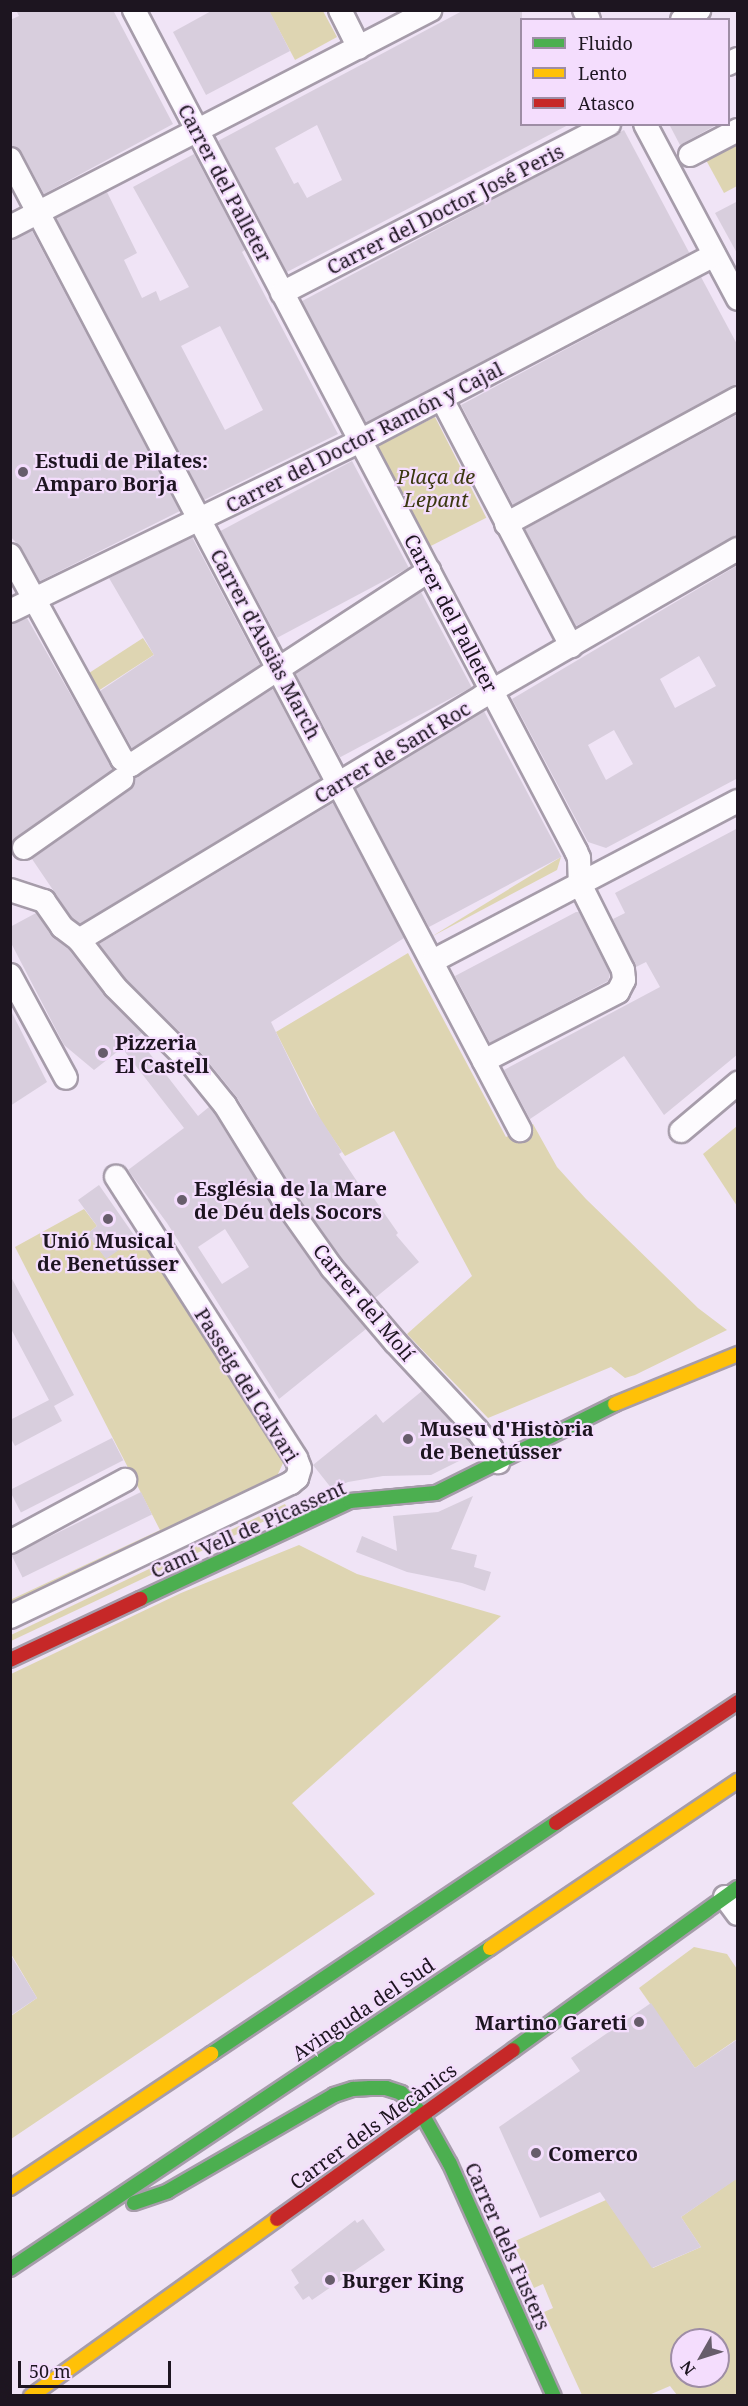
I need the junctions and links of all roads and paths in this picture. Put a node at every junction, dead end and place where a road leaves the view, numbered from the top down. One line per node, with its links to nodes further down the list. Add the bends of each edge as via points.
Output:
1 (134, 10): 10 (street, Carrer del Palleter)
2 (340, 10): 6 (street)
3 (430, 10): 6 (street)
4 (699, 10): 5 (street)
5 (685, 18)
6 (359, 48): 10 (street)
7 (605, 126): 16 (street, Carrer del Doctor José Peris)
8 (646, 126): 15 (street)
9 (738, 130): 11 (street)
10 (198, 132): 13 (street); 16 (street, Carrer del Palleter)
11 (690, 155)
12 (10, 159): 13 (street, Carrer d'Ausiàs March)
13 (38, 212): 14 (street); 21 (street, Carrer d'Ausiàs March)
14 (10, 227)
15 (714, 255): 17 (street); 19 (street, Carrer del Doctor Ramón y Cajal)
16 (282, 293): 20 (street, Carrer del Palleter)
17 (738, 299)
18 (738, 398): 22 (street)
19 (442, 399): 20 (street, Carrer del Doctor Ramón y Cajal); 22 (street)
20 (360, 441): 21 (street, Carrer del Doctor Ramón y Cajal); 25 (street, Carrer del Palleter)
21 (200, 519): 26 (street, Carrer del Doctor Ramón y Cajal); 29 (street, Carrer d'Ausiàs March)
22 (506, 524): 28 (street)
23 (738, 549): 28 (street, Carrer de Sant Roc)
24 (10, 555): 26 (street)
25 (429, 571): 29 (street); 30 (street, Carrer del Palleter)
26 (35, 599): 27 (street, Carrer del Doctor Ramón y Cajal); 31 (street)
27 (10, 611)
28 (571, 646): 30 (street, Carrer de Sant Roc)
29 (279, 670): 31 (street); 32 (street, Carrer d'Ausiàs March)
30 (493, 690): 32 (street, Carrer de Sant Roc); 35 (street, Carrer del Palleter, via 578,854)
31 (128, 772): 34 (street)
32 (339, 784): 37 (street, Carrer de Sant Roc); 38 (street, Carrer d'Ausiàs March)
33 (738, 801): 35 (street)
34 (24, 848)
35 (580, 884): 38 (street); 40 (street, Carrer del Palleter, via 622,970 622,988)
36 (10, 890): 37 (street, Carrer del Molí, via 44,901 62,927)
37 (79, 940): 47 (street, Carrer del Molí, via 116,987 214,1090 332,1268 477,1430)
38 (433, 962): 40 (street, Carrer d'Ausiàs March)
39 (10, 975): 41 (street)
40 (484, 1061): 43 (street, Carrer d'Ausiàs March)
41 (66, 1077)
42 (738, 1083): 44 (street)
43 (520, 1130)
44 (681, 1131)
45 (116, 1177): 50 (street, Passeig del Calvari, via 300,1468 291,1483)
46 (738, 1354): 47 (main road, Camí Vell de Picassent, via 616,1403)
47 (498, 1462): 51 (main road, Camí Vell de Picassent, via 436,1493 350,1501)
48 (125, 1480): 49 (street)
49 (10, 1542)
50 (10, 1617)
51 (10, 1660)
52 (738, 1702): 58 (main road)
53 (738, 1781): 59 (main road, Avinguda del Sud)
54 (733, 1900): 56 (main road, Carrer dels Mecànics)
55 (370, 2088): 56 (main road, Carrer dels Fusters, via 402,2093); 57 (main road, via 388,2098 395,2108); 59 (main road, Carrer dels Fusters, via 344,2092 309,2108 168,2191)
56 (422, 2114): 57 (main road, Carrer dels Mecànics); 62 (main road, Carrer dels Fusters, via 450,2164)
57 (397, 2132): 61 (main road, Carrer dels Mecànics)
58 (10, 2187)
59 (81, 2222): 60 (main road, Avinguda del Sud)
60 (10, 2270)
61 (31, 2396)
62 (554, 2396)

